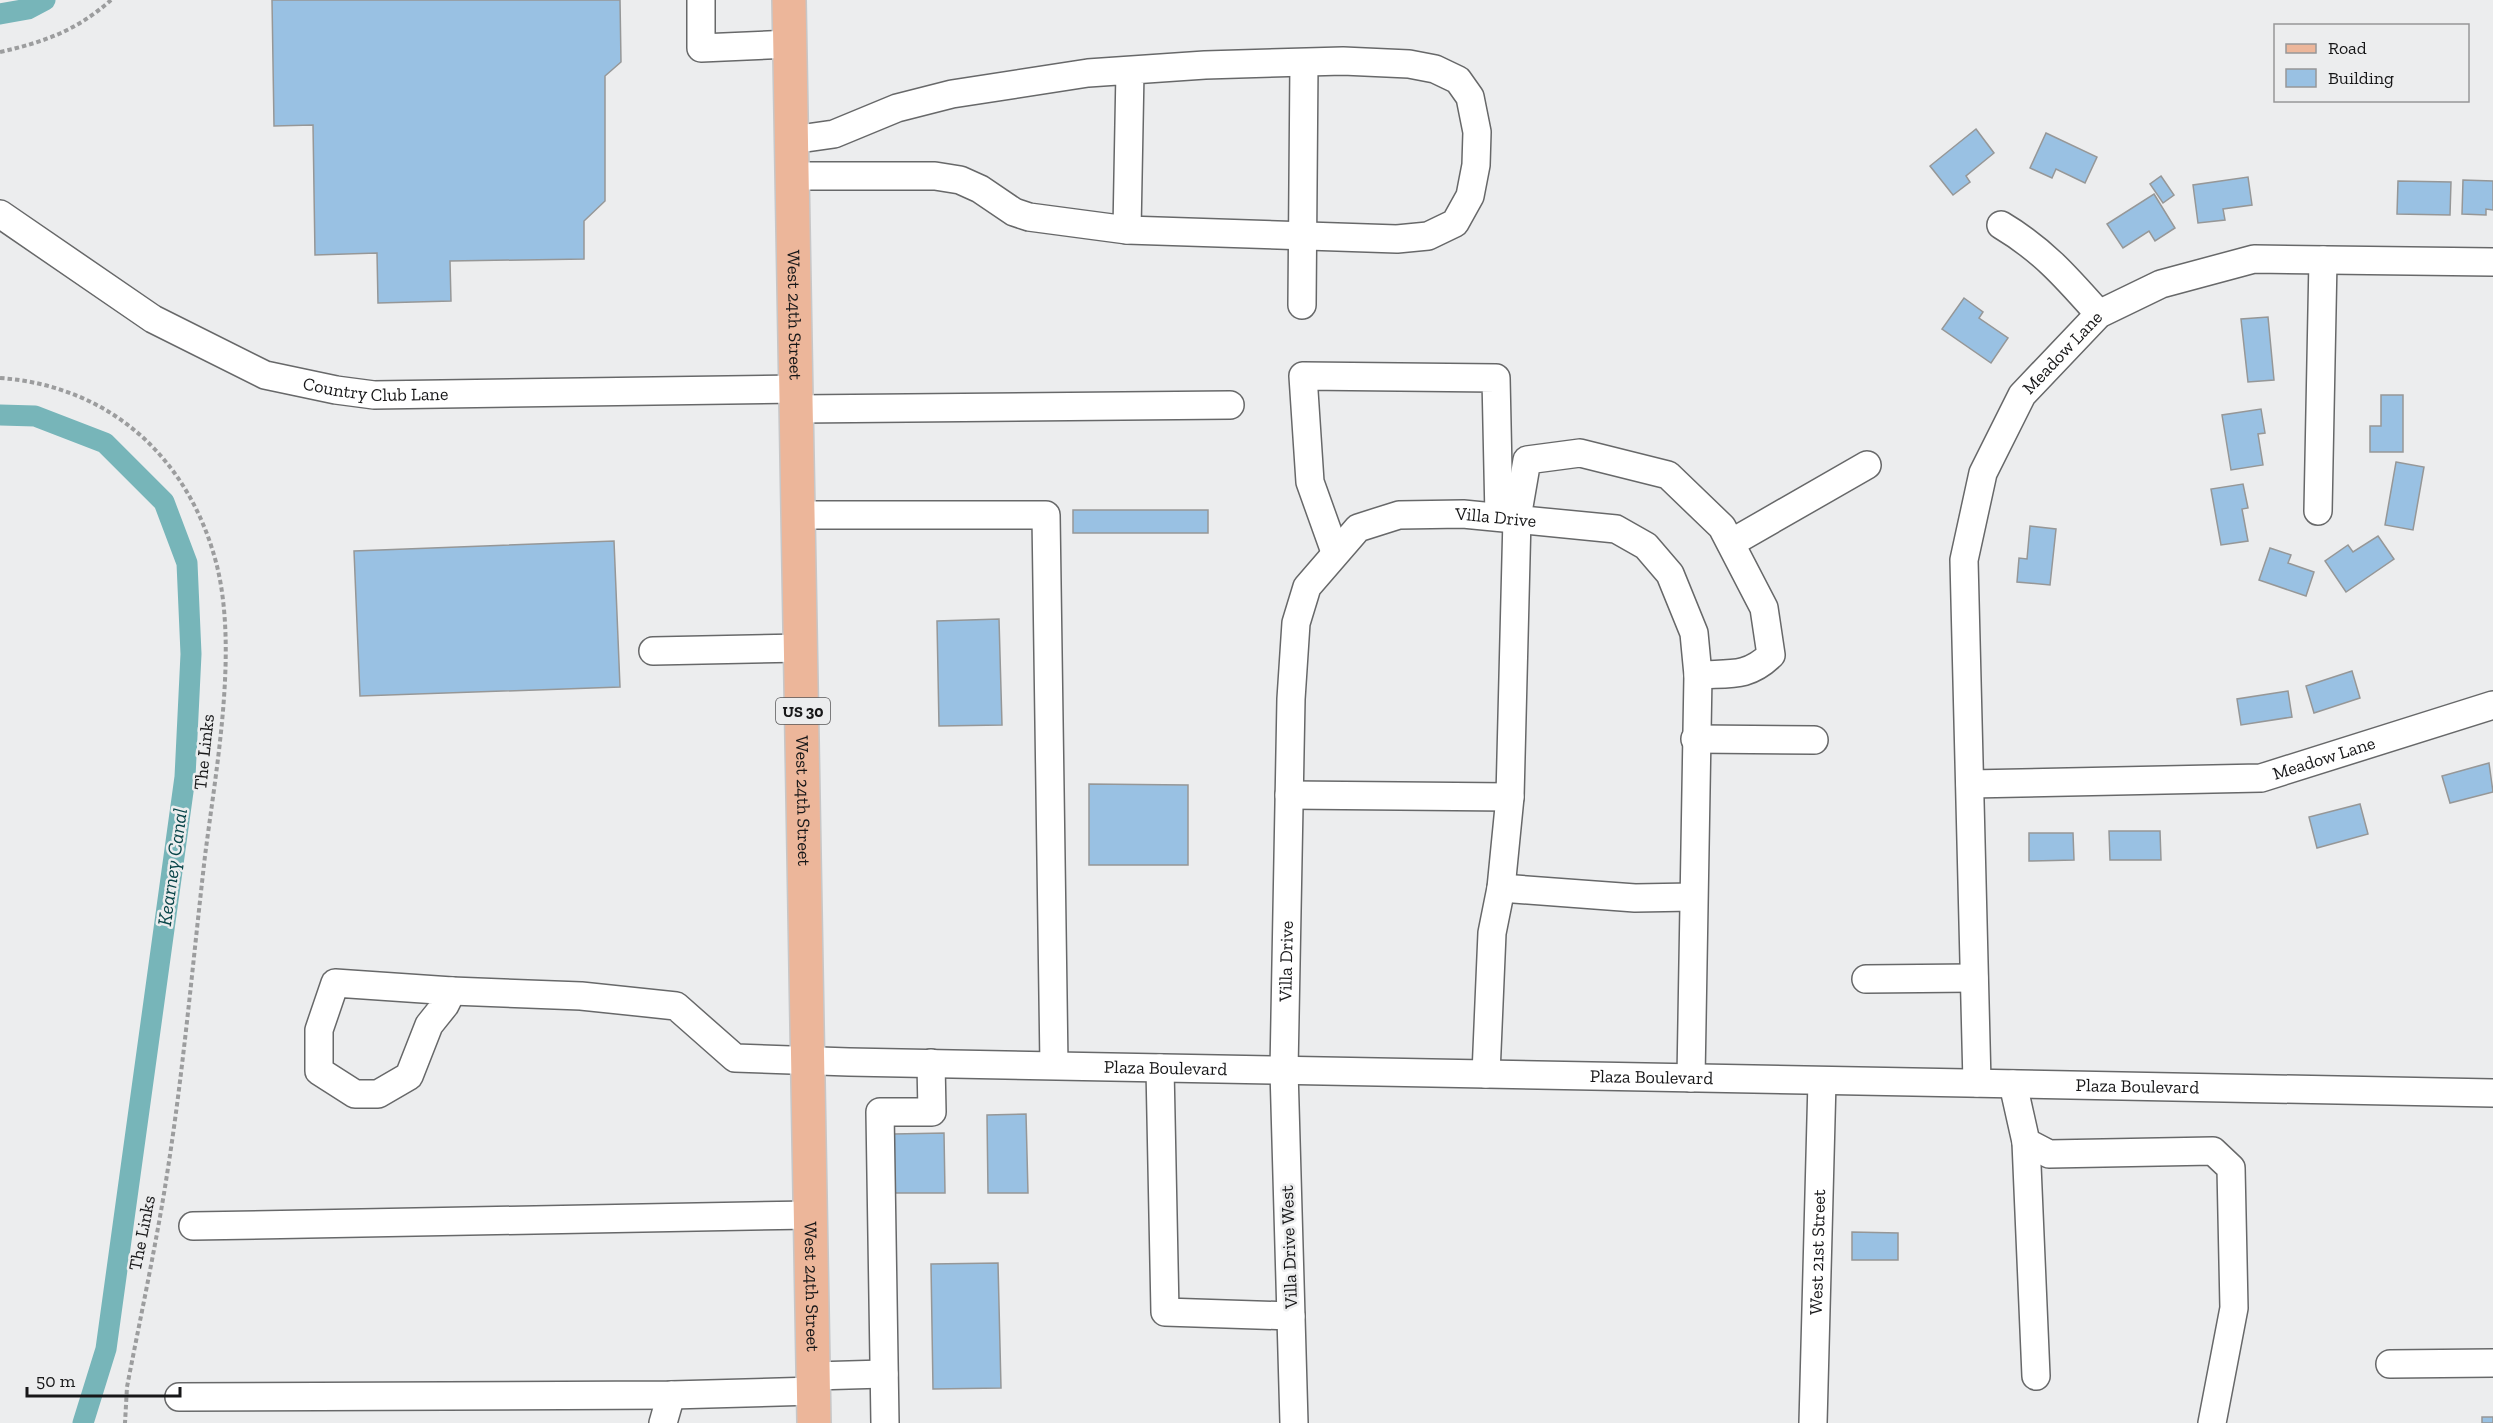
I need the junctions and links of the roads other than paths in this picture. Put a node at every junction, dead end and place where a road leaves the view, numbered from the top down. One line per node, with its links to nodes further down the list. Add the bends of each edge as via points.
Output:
1 (701, 0): 3 (street, via 701,48)
2 (789, 0): 3 (main road, West 24th Street / US 30)
3 (790, 44): 6 (main road, West 24th Street / US 30)
4 (1304, 63): 5 (street); 11 (street); 11 (street, via 1380,61 1435,69 1458,80 1470,97 1477,132 1470,196 1455,223 1428,236 1396,239)
5 (1130, 71): 6 (street, via 1088,73 952,94 897,108 834,134); 10 (street)
6 (792, 140): 7 (main road, West 24th Street / US 30)
7 (793, 176): 10 (street, via 935,176 960,180 1029,217); 16 (main road, West 24th Street / US 30)
8 (0, 214): 16 (street, Country Club Lane, via 153,319 265,375 374,395)
9 (2001, 225): 15 (street, via 2054,263)
10 (1127, 230): 11 (street)
11 (1303, 237): 14 (street)
12 (2323, 260): 13 (street, Meadow Lane); 15 (street, Meadow Lane, via 2254,259 2161,284); 19 (street)
13 (2493, 262)
14 (1302, 305)
15 (2099, 314): 30 (street, Meadow Lane, via 2022,394 1983,472 1964,560)
16 (798, 399): 17 (street, Country Club Lane); 20 (main road, West 24th Street / US 30)
17 (1230, 405)
18 (1867, 465): 22 (street)
19 (2318, 511)
20 (800, 515): 24 (main road, West 24th Street / US 30); 40 (street, via 1046,515)
21 (1508, 518): 22 (street, via 1527,460 1580,453 1668,475 1722,527); 23 (street, Villa Drive, via 1399,515 1358,528); 23 (street, via 1496,378 1303,376 1310,482); 26 (street, Villa Drive, via 1616,529 1646,546 1670,574 1694,633); 32 (street)
22 (1731, 543): 26 (street, via 1764,608 1771,655 1750,670)
23 (1335, 552): 31 (street, Villa Drive, via 1307,587 1296,622)
24 (802, 648): 25 (street); 38 (main road, West 24th Street / US 30)
25 (653, 651)
26 (1698, 675): 28 (street, Villa Drive)
27 (2493, 705): 30 (street, Meadow Lane, via 2261,778)
28 (1695, 739): 29 (street); 34 (street, Villa Drive)
29 (1814, 740)
30 (1970, 784): 35 (street, Meadow Lane)
31 (1289, 795): 32 (street); 42 (street, Villa Drive)
32 (1510, 797): 33 (street)
33 (1501, 888): 34 (street, via 1635,898); 43 (street, via 1492,933)
34 (1693, 897): 44 (street, Villa Drive)
35 (1974, 978): 36 (street); 46 (street, Meadow Lane)
36 (1866, 979)
37 (452, 991): 37 (street, Plaza Boulevard, via 335,983 319,1030 319,1071 355,1094 378,1094 409,1076 429,1025); 38 (street, Plaza Boulevard, via 582,996 676,1006 735,1058)
38 (808, 1061): 39 (street, Plaza Boulevard); 50 (main road, West 24th Street / US 30)
39 (931, 1063): 40 (street, Plaza Boulevard); 55 (street, via 932,1112 880,1112)
40 (1054, 1065): 41 (street, Plaza Boulevard)
41 (1160, 1068): 42 (street, Plaza Boulevard); 52 (street, via 1165,1312)
42 (1284, 1070): 43 (street, Plaza Boulevard); 52 (street, Villa Drive West)
43 (1486, 1074): 44 (street, Plaza Boulevard)
44 (1691, 1078): 45 (street, Plaza Boulevard)
45 (1822, 1081): 46 (street, Plaza Boulevard); 64 (street, West 21st Street)
46 (1977, 1083): 47 (street, Plaza Boulevard)
47 (2013, 1083): 48 (street, Plaza Boulevard); 49 (street)
48 (2493, 1092)
49 (2026, 1142): 56 (street); 65 (street, via 2049,1154 2214,1150 2231,1168 2234,1308)
50 (811, 1215): 51 (street); 57 (main road, West 24th Street / US 30)
51 (193, 1226)
52 (1291, 1316): 63 (street, Villa Drive West)
53 (2493, 1363): 54 (street)
54 (2390, 1364)
55 (884, 1374): 57 (street); 62 (street)
56 (2036, 1376)
57 (814, 1383): 58 (street); 61 (main road, West 24th Street / US 30)
58 (671, 1395): 59 (street); 60 (street)
59 (179, 1397)
60 (663, 1423)
61 (814, 1423)
62 (885, 1423)
63 (1294, 1423)
64 (1813, 1423)
65 (2212, 1423)

